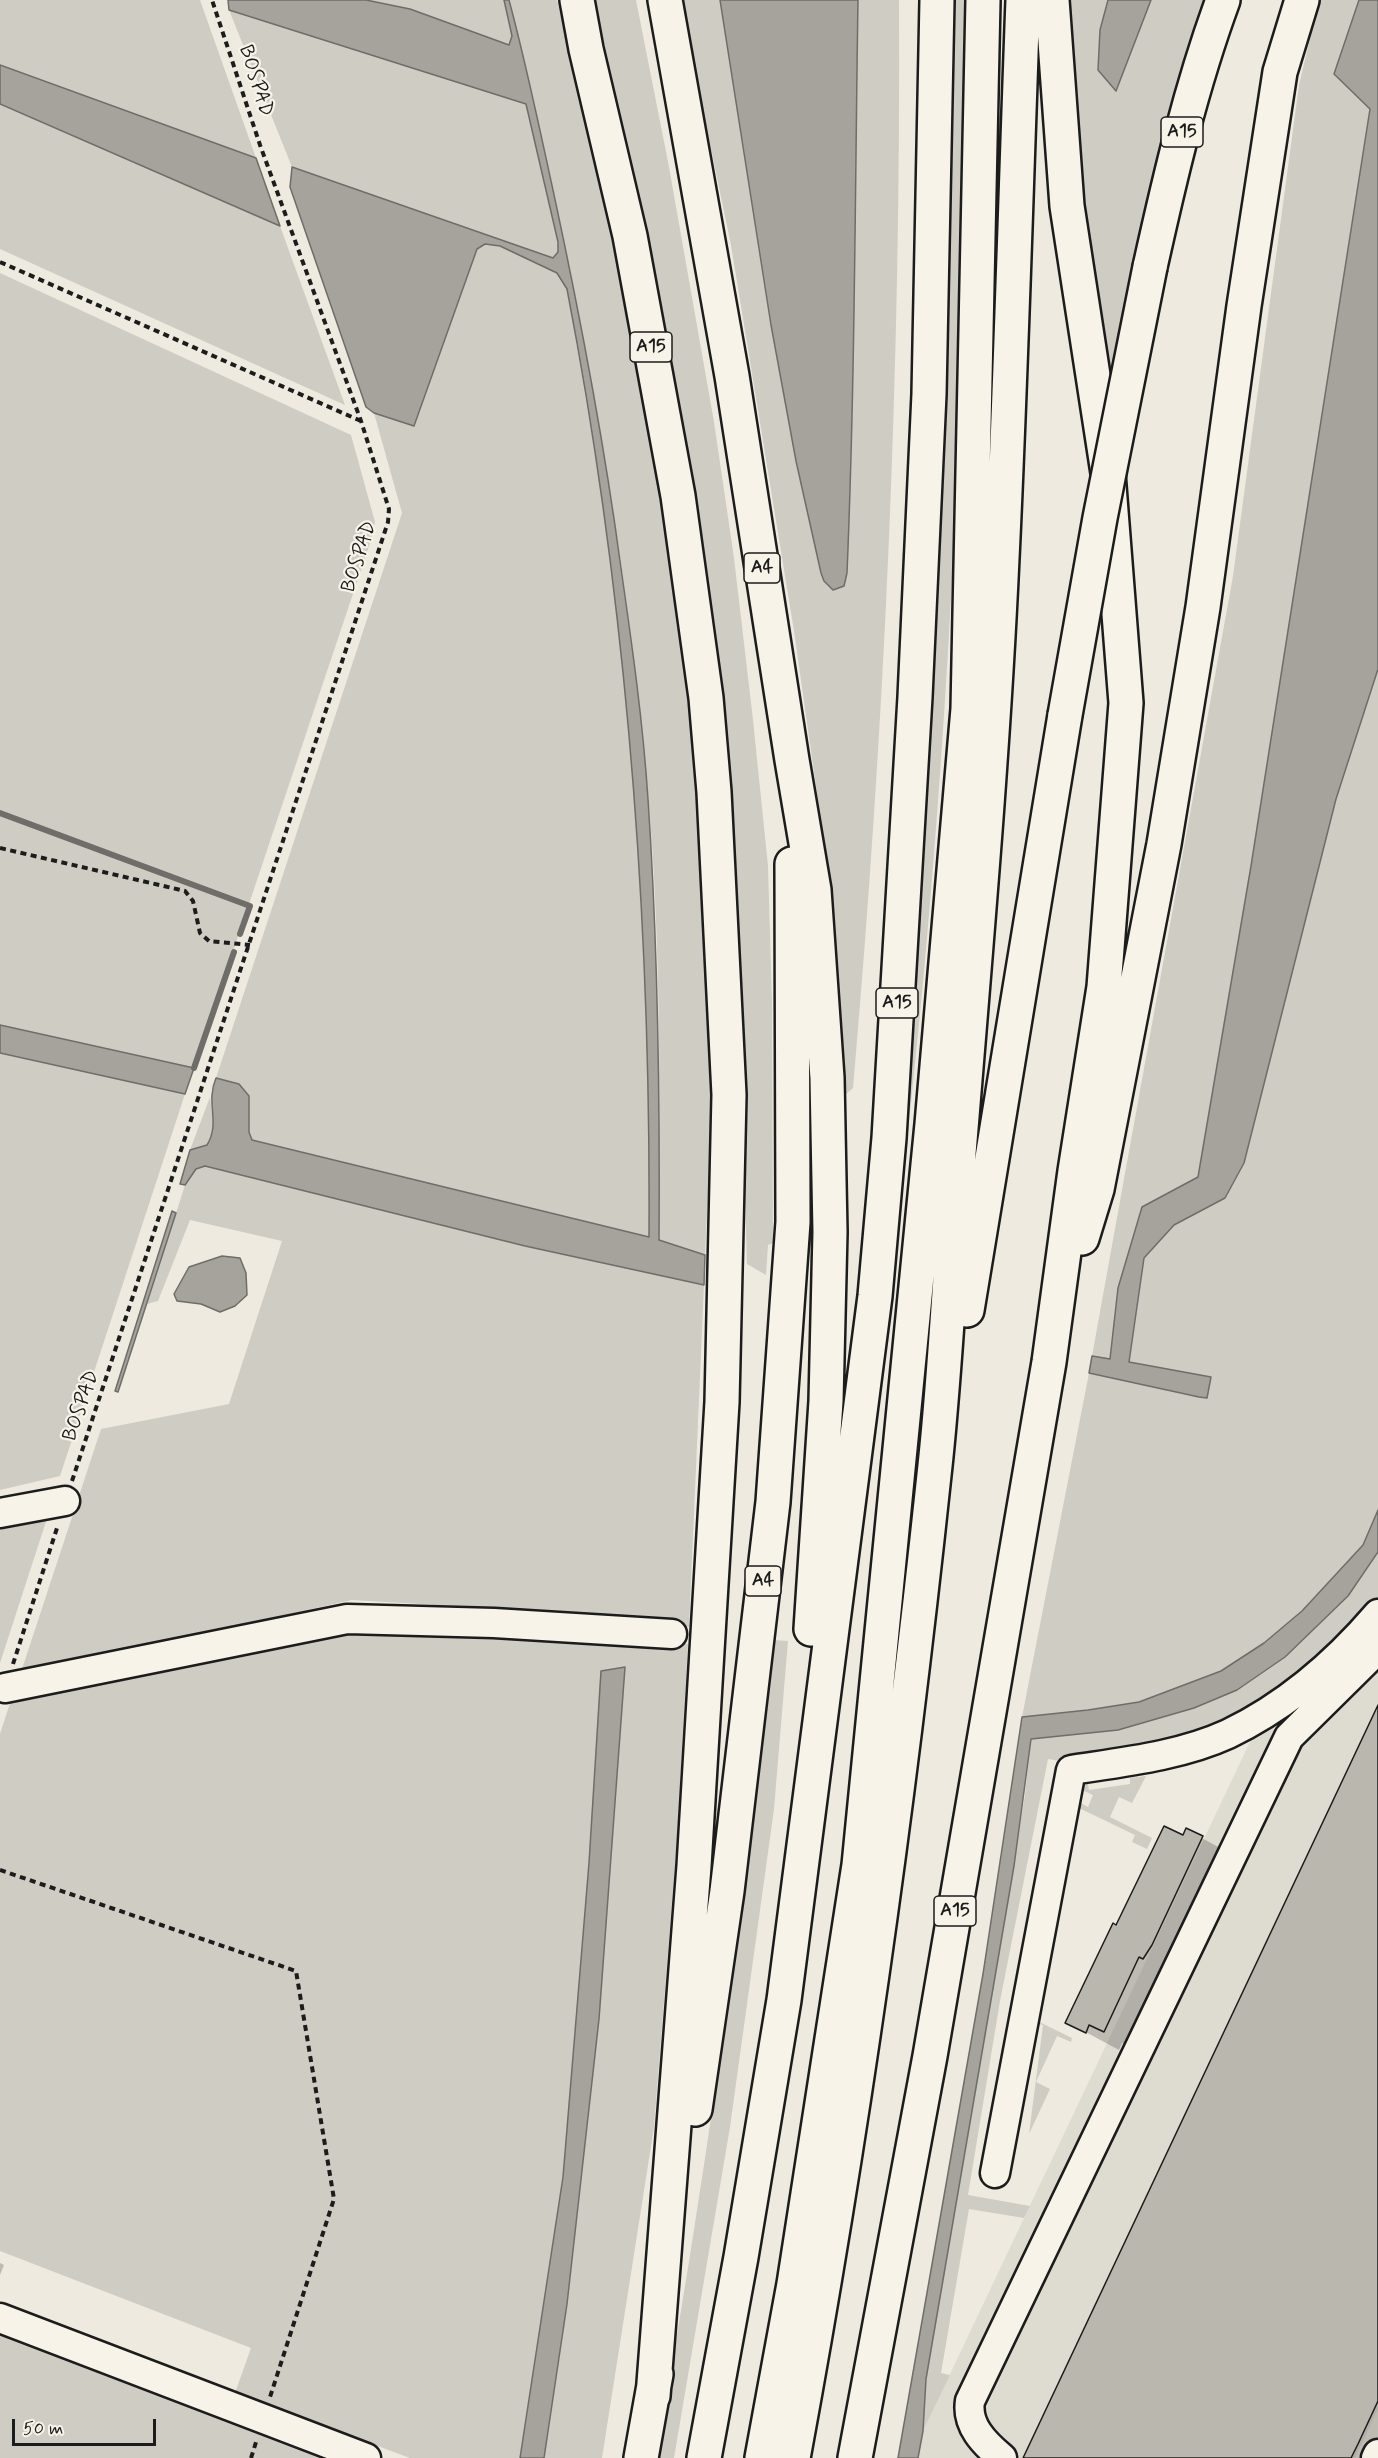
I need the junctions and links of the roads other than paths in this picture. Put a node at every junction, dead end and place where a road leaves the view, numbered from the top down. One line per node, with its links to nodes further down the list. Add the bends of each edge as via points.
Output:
1 (577, 0): 21 (highway, A15, via 630,236 678,496 703,674 714,792 729,1095 720,1438 694,1866)
2 (664, 0): 9 (highway, A4, via 732,376)
3 (937, 0): 18 (highway, A15, via 929,405 889,1138 869,1350)
4 (983, 0): 25 (highway, A15, via 968,709 932,1124 859,1865 794,2284)
5 (1023, 0): 11 (highway, A15, via 1002,562)
6 (1052, 0): 10 (highway, A15, via 1067,206 1108,473 1126,703 1104,987)
7 (1223, 0): 11 (highway, A15, bridge, via 1197,73 1173,164 1100,518 968,1310)
8 (1302, 0): 10 (highway, A15, via 1280,72 1203,607 1164,844 1097,1189)
9 (792, 760): 18 (highway, A4, via 814,890 827,1077 830,1232 818,1550); 21 (highway, A4, via 793,1222 773,1502 728,1891)
10 (1052, 1344): 27 (highway, A15, via 932,2044)
11 (934, 1471): 26 (highway, A15, via 893,1825 822,2296)
12 (66, 1501): 13 (street)
13 (0, 1513)
14 (1378, 1614): 19 (street, via 1318,1675 1227,1734 1138,1759 1071,1770)
15 (672, 1634): 17 (street, via 347,1619)
16 (1378, 1650): 28 (street, via 1289,1737 970,2401 968,2413 974,2427)
17 (5, 1688)
18 (784, 2000): 24 (highway, A15)
19 (995, 2173)
20 (0, 2318): 22 (street)
21 (652, 2396): 23 (highway, A15)
22 (366, 2458)
23 (641, 2458)
24 (704, 2458)
25 (762, 2458)
26 (793, 2458)
27 (855, 2458)
28 (1002, 2458)

